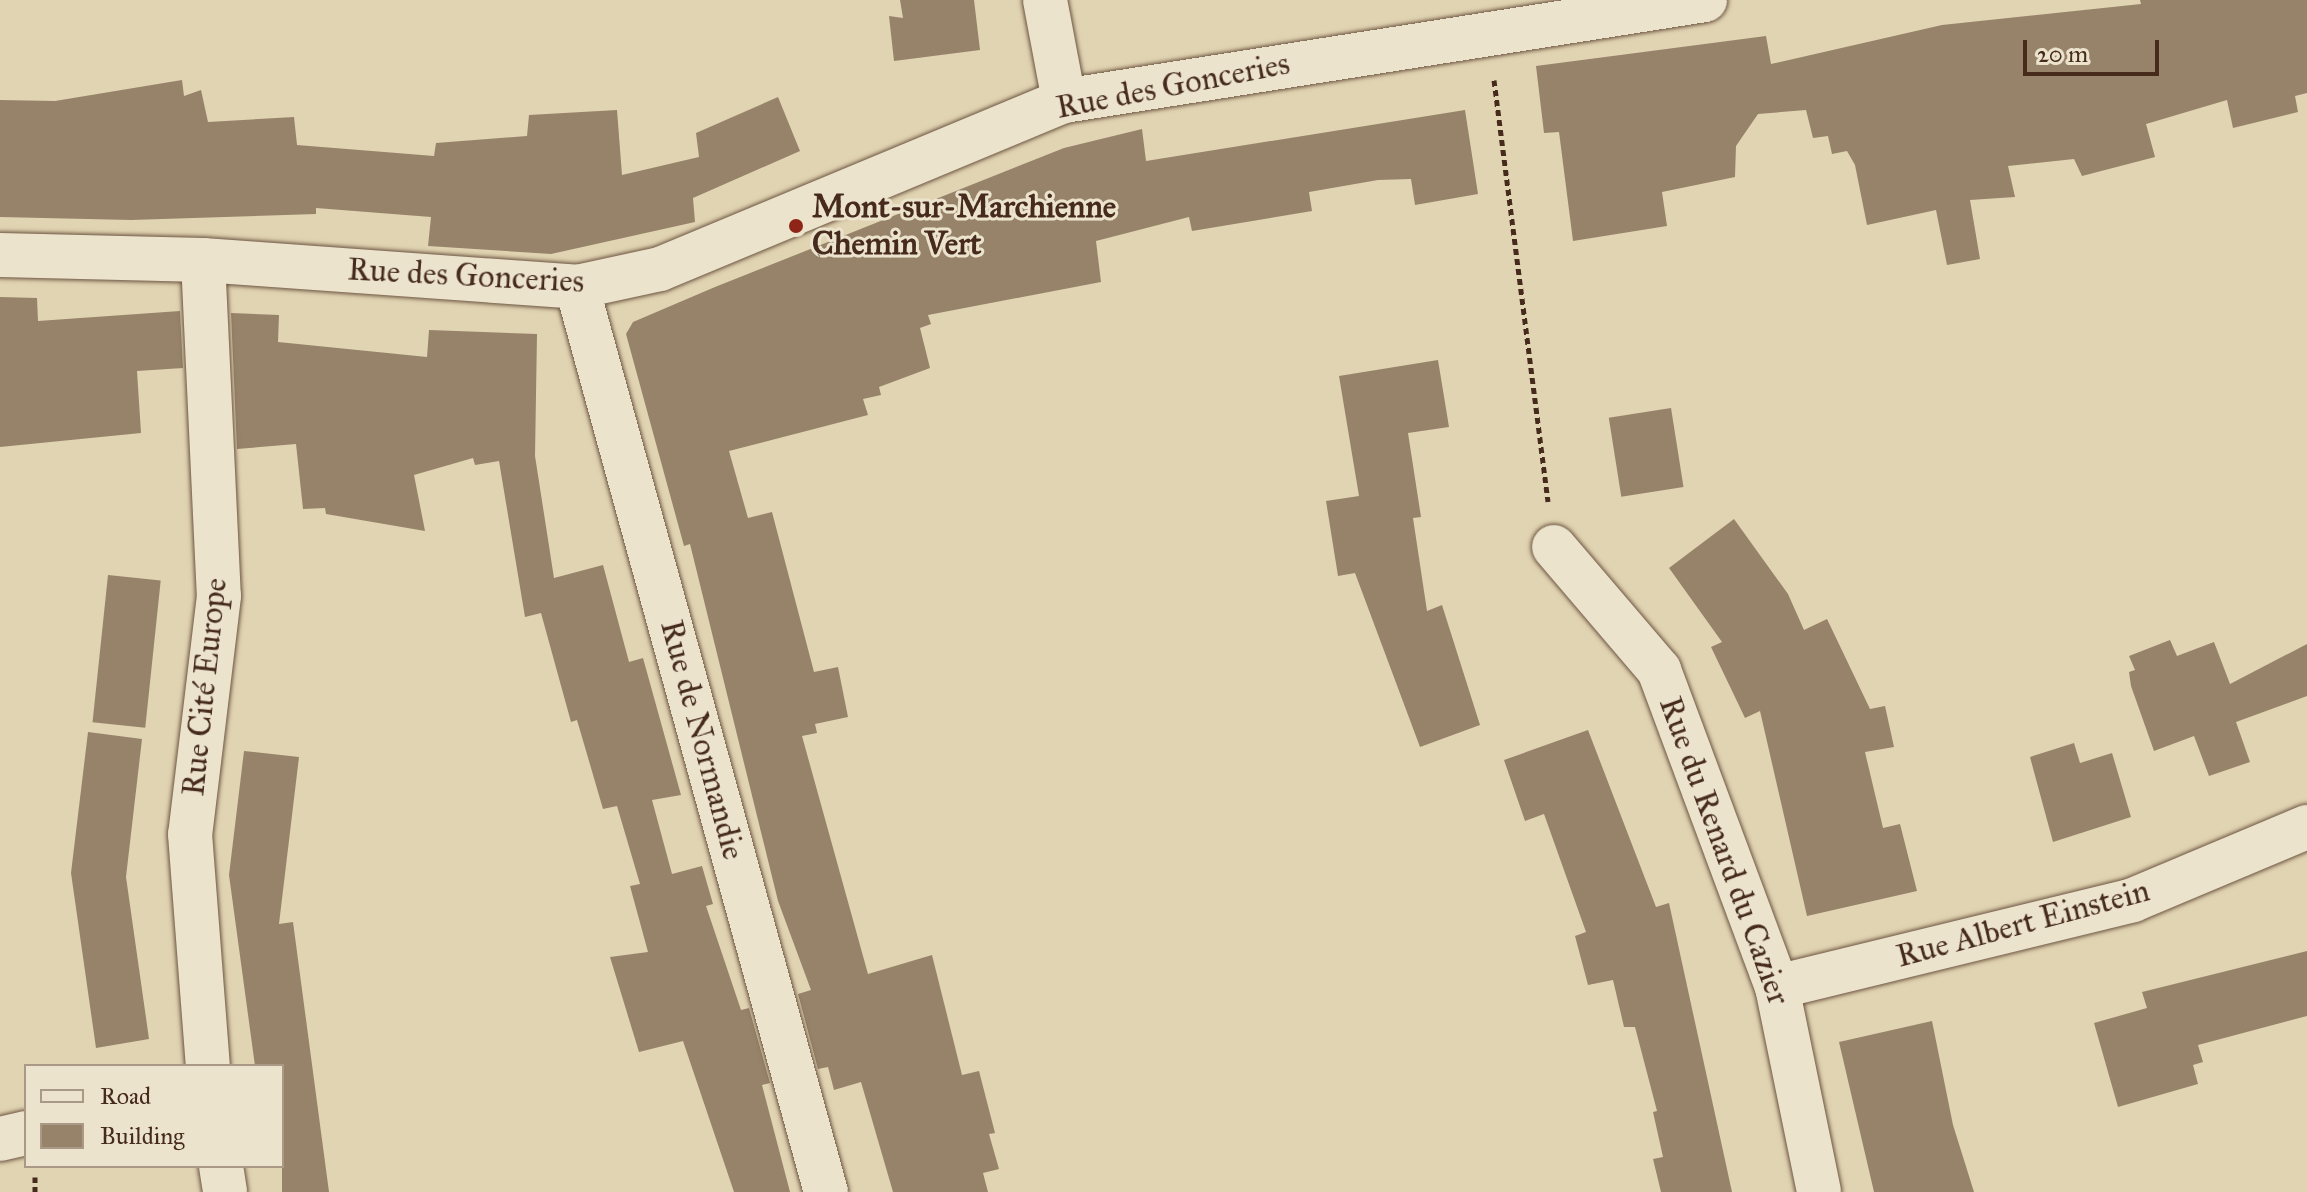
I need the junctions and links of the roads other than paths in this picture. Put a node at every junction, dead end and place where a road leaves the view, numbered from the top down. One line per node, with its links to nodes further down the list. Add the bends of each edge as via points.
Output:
1 (1045, 0): 3 (street)
2 (1705, 0): 3 (street, Rue des Gonceries)
3 (1064, 101): 6 (street, Rue des Gonceries, via 660,269)
4 (0, 255): 5 (street, Rue des Gonceries)
5 (203, 260): 6 (street, Rue des Gonceries); 10 (street, Rue Cité Europe, via 219,596 190,834)
6 (577, 287): 15 (street, Rue de Normandie)
7 (1554, 547): 9 (street, Rue du Renard du Cazier, via 1659,670)
8 (2307, 827): 9 (street, Rue Albert Einstein, via 2133,900)
9 (1777, 987): 16 (street, Rue du Renard du Cazier)
10 (208, 1064)
11 (24, 1133): 12 (street)
12 (0, 1139)
13 (221, 1168): 14 (street)
14 (225, 1192)
15 (826, 1192)
16 (1819, 1192)

